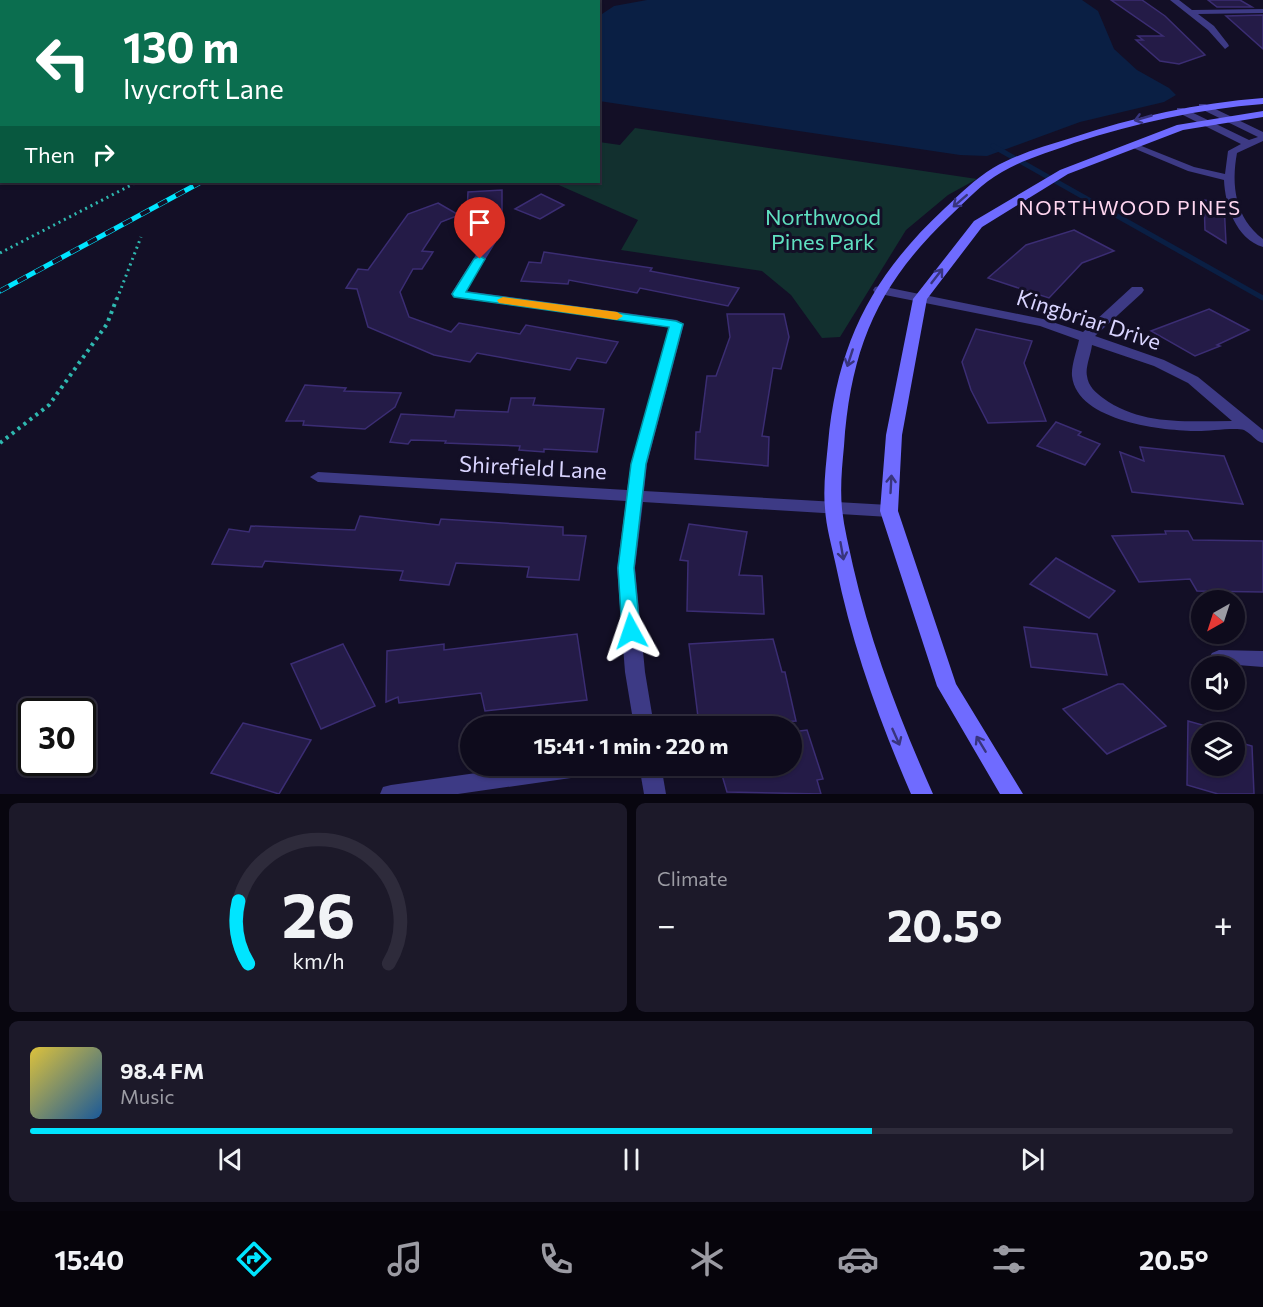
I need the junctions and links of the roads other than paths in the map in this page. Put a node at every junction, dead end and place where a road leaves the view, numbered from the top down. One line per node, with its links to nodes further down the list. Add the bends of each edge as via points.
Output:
1 (1174, 0): 3 (street)
2 (1263, 11): 3 (street)
3 (1192, 12): 4 (street)
4 (1225, 46)
5 (1263, 101): 6 (street)
6 (1202, 106): 7 (street); 9 (lane)
7 (1180, 110): 10 (lane); 17 (street, one-way to 17, via 1032,154 991,174 915,242)
8 (1263, 114): 9 (street)
9 (1227, 119): 10 (street); 11 (lane)
10 (1206, 122): 12 (lane); 13 (street)
11 (1263, 137): 12 (lane)
12 (1247, 143): 14 (lane, via 1233,151)
13 (1131, 145): 14 (lane, via 1191,169); 19 (street, one-way to 13, via 978,224 1064,172)
14 (1229, 178): 16 (lane, via 1234,216 1250,237)
15 (490, 242): 24 (street, via 458,294 676,324 650,418)
16 (1263, 244)
17 (880, 290): 19 (street, Kingbriar Drive); 25 (street, one-way to 25, via 867,312 843,380)
18 (1137, 290): 20 (street)
19 (920, 299): 20 (street, Kingbriar Drive, via 1011,315); 26 (street, one-way to 19, via 894,435)
20 (1087, 336): 21 (street, Kingbriar Drive, via 1193,380); 21 (street, via 1079,376 1089,395 1122,416 1156,424)
21 (1248, 424): 22 (street, Kingbriar Drive)
22 (1263, 438)
23 (318, 477): 24 (street, Shirefield Lane)
24 (635, 495): 25 (street, Shirefield Lane); 29 (street, via 626,568 634,672)
25 (833, 506): 26 (street, Shirefield Lane); 34 (street, one-way to 34, via 850,594 868,659)
26 (889, 511): 35 (street, one-way to 26, via 947,686)
27 (1245, 659): 28 (street)
28 (1263, 659)
29 (642, 716)
30 (520, 776): 32 (street)
31 (652, 776): 33 (street)
32 (391, 794)
33 (655, 794)
34 (922, 794)
35 (1012, 794)

